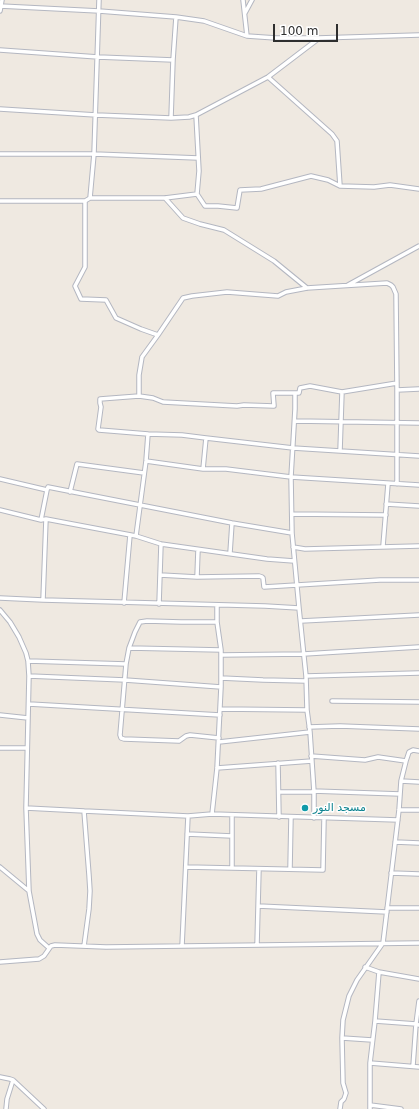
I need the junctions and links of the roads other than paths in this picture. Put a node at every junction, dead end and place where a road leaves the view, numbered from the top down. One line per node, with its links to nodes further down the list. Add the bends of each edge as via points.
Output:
1 (2, 0): 5 (street)
2 (99, 0): 7 (street)
3 (243, 0): 8 (street)
4 (252, 0): 8 (street)
5 (0, 6): 6 (street); 7 (street)
6 (0, 11)
7 (99, 11): 9 (street); 14 (street)
8 (244, 14): 11 (street)
9 (176, 17): 11 (street, via 204,21); 15 (street)
10 (419, 35): 12 (street)
11 (247, 36): 12 (street)
12 (318, 38): 16 (street)
13 (0, 50): 14 (street)
14 (98, 57): 15 (street); 19 (street)
15 (173, 60): 20 (street)
16 (268, 77): 18 (street); 24 (street, via 337,140)
17 (0, 109): 19 (street)
18 (196, 115): 20 (street); 23 (street)
19 (96, 116): 20 (street); 22 (street)
20 (171, 118)
21 (0, 154): 22 (street)
22 (94, 154): 23 (street); 27 (street)
23 (198, 158): 26 (street)
24 (340, 186): 25 (street, via 390,185); 26 (street, via 311,176 261,189 240,190 237,208 205,206)
25 (419, 189)
26 (196, 194): 28 (street)
27 (90, 198): 28 (street); 30 (street)
28 (165, 198): 33 (street, via 183,218 224,230 274,262)
29 (0, 201): 30 (street)
30 (85, 201): 34 (street, via 85,267 75,286 81,299 106,300 116,318)
31 (419, 246): 32 (street)
32 (347, 285): 33 (street); 35 (street, via 388,283 394,290)
33 (307, 288): 34 (street, via 278,296 227,292 183,298)
34 (158, 335): 40 (street, via 142,357)
35 (397, 383): 37 (street); 38 (street)
36 (419, 389): 37 (street)
37 (397, 390): 43 (street)
38 (342, 392): 39 (street, via 310,386 300,388 298,393); 42 (street)
39 (295, 393): 40 (street, via 273,393 274,406 163,402); 41 (street)
40 (139, 396): 45 (street, via 100,399 98,429)
41 (295, 421): 42 (street); 47 (street)
42 (342, 422): 43 (street); 48 (street)
43 (397, 423): 44 (street); 49 (street)
44 (419, 423)
45 (148, 434): 46 (street, via 182,434); 51 (street)
46 (206, 438): 47 (street); 52 (street)
47 (293, 448): 48 (street); 54 (street)
48 (340, 451): 49 (street)
49 (397, 454): 50 (street); 57 (street)
50 (419, 456)
51 (146, 461): 52 (street); 53 (street)
52 (203, 469): 54 (street, via 226,469)
53 (144, 473): 60 (street, via 77,464); 62 (street)
54 (291, 477): 56 (street); 65 (street)
55 (0, 479): 59 (street)
56 (388, 484): 57 (street); 61 (street)
57 (396, 484): 58 (street)
58 (419, 485)
59 (47, 490): 60 (street, via 48,487); 68 (street)
60 (70, 492): 62 (street)
61 (386, 504): 63 (street); 66 (street)
62 (140, 505): 69 (street); 72 (street)
63 (419, 506)
64 (0, 510): 68 (street)
65 (292, 514): 66 (street); 70 (street)
66 (386, 515): 74 (street)
67 (46, 519): 68 (street); 71 (street); 85 (street)
68 (41, 520)
69 (232, 523): 70 (street); 78 (street)
70 (292, 533): 76 (street)
71 (130, 535): 72 (street); 86 (street)
72 (136, 536): 73 (street)
73 (161, 544): 77 (street); 80 (street)
74 (383, 546): 75 (street); 76 (street, via 305,549)
75 (419, 546)
76 (293, 547): 79 (street)
77 (198, 550): 78 (street); 81 (street)
78 (230, 554): 79 (street)
79 (294, 561): 83 (street)
80 (160, 575): 81 (street); 87 (street)
81 (197, 577): 83 (street, via 259,576 263,578 264,587)
82 (419, 580): 83 (street)
83 (297, 585): 89 (street)
84 (0, 598): 85 (street)
85 (43, 600): 86 (street)
86 (124, 603): 87 (street)
87 (159, 604): 88 (street)
88 (217, 605): 89 (street); 93 (street)
89 (299, 608): 92 (street)
90 (0, 610): 99 (street, via 19,637)
91 (419, 615): 92 (street)
92 (301, 621): 97 (street)
93 (217, 622): 95 (street, via 140,622); 96 (street)
94 (419, 647): 97 (street)
95 (129, 648): 96 (street); 100 (street)
96 (220, 650): 98 (street)
97 (304, 654): 98 (street); 103 (street)
98 (221, 656): 104 (street)
99 (28, 661): 100 (street); 102 (street)
100 (126, 664): 105 (street)
101 (419, 673): 103 (street)
102 (29, 676): 105 (street); 110 (street)
103 (306, 676): 106 (street)
104 (221, 678): 106 (street); 107 (street)
105 (125, 680): 107 (street); 111 (street)
106 (306, 681): 113 (street)
107 (221, 687): 112 (street)
108 (332, 701): 109 (street)
109 (419, 702)
110 (29, 704): 111 (street); 116 (street)
111 (122, 709): 115 (street); 120 (street, via 120,735 124,739 179,741 190,735)
112 (220, 709): 113 (street); 115 (street)
113 (307, 710): 117 (street)
114 (0, 715): 116 (street)
115 (220, 715): 120 (street)
116 (28, 718): 122 (street)
117 (309, 726): 118 (street); 119 (street)
118 (419, 729)
119 (310, 732): 120 (street); 124 (street)
120 (219, 740): 127 (street)
121 (0, 748): 122 (street)
122 (27, 748): 133 (street)
123 (419, 751): 125 (street, via 411,750)
124 (311, 758): 125 (street, via 365,760 378,757); 126 (street); 131 (street)
125 (406, 761): 128 (street)
126 (278, 763): 127 (street); 130 (street)
127 (217, 768): 137 (street)
128 (401, 781): 129 (street); 132 (street)
129 (419, 782)
130 (279, 792): 131 (street); 140 (street)
131 (314, 792): 132 (street); 142 (street)
132 (400, 794): 134 (street)
133 (26, 808): 136 (street); 156 (street)
134 (399, 810): 135 (street); 144 (street)
135 (419, 810)
136 (84, 811): 139 (street); 163 (street, via 90,891)
137 (212, 814): 138 (street); 139 (street)
138 (232, 815): 140 (street); 146 (street)
139 (188, 816): 145 (street)
140 (279, 817): 141 (street)
141 (291, 817): 142 (street); 153 (street)
142 (314, 818): 143 (street)
143 (324, 818): 144 (street); 153 (street, via 323,870)
144 (398, 820): 147 (street)
145 (187, 834): 146 (street); 150 (street)
146 (232, 836): 151 (street)
147 (395, 842): 148 (street); 154 (street)
148 (419, 843)
149 (0, 867): 156 (street)
150 (186, 867): 151 (street); 164 (street)
151 (232, 868): 152 (street)
152 (259, 869): 153 (street); 157 (street)
153 (290, 870)
154 (391, 873): 155 (street); 159 (street)
155 (419, 874)
156 (29, 891): 165 (street, via 35,929 40,940)
157 (258, 906): 159 (street); 162 (street)
158 (419, 908): 159 (street)
159 (387, 910): 161 (street)
160 (419, 943): 161 (street)
161 (382, 944): 162 (street); 167 (street)
162 (257, 945): 164 (street)
163 (84, 946): 164 (street); 165 (street, via 55,944)
164 (182, 946)
165 (49, 948): 166 (street, via 39,959)
166 (0, 962)
167 (365, 967): 168 (street); 173 (street, via 349,996)
168 (379, 972): 169 (street); 171 (street)
169 (419, 979)
170 (419, 1001): 172 (street)
171 (375, 1021): 172 (street); 174 (street)
172 (417, 1025): 176 (street)
173 (342, 1038): 174 (street); 183 (street, via 343,1084 346,1093)
174 (372, 1040): 175 (street)
175 (370, 1063): 176 (street); 180 (street)
176 (413, 1066): 177 (street)
177 (419, 1067)
178 (0, 1078): 179 (street)
179 (13, 1080): 181 (street); 182 (street)
180 (370, 1107): 184 (street)
181 (6, 1109)
182 (44, 1109)
183 (340, 1109)
184 (401, 1109)

